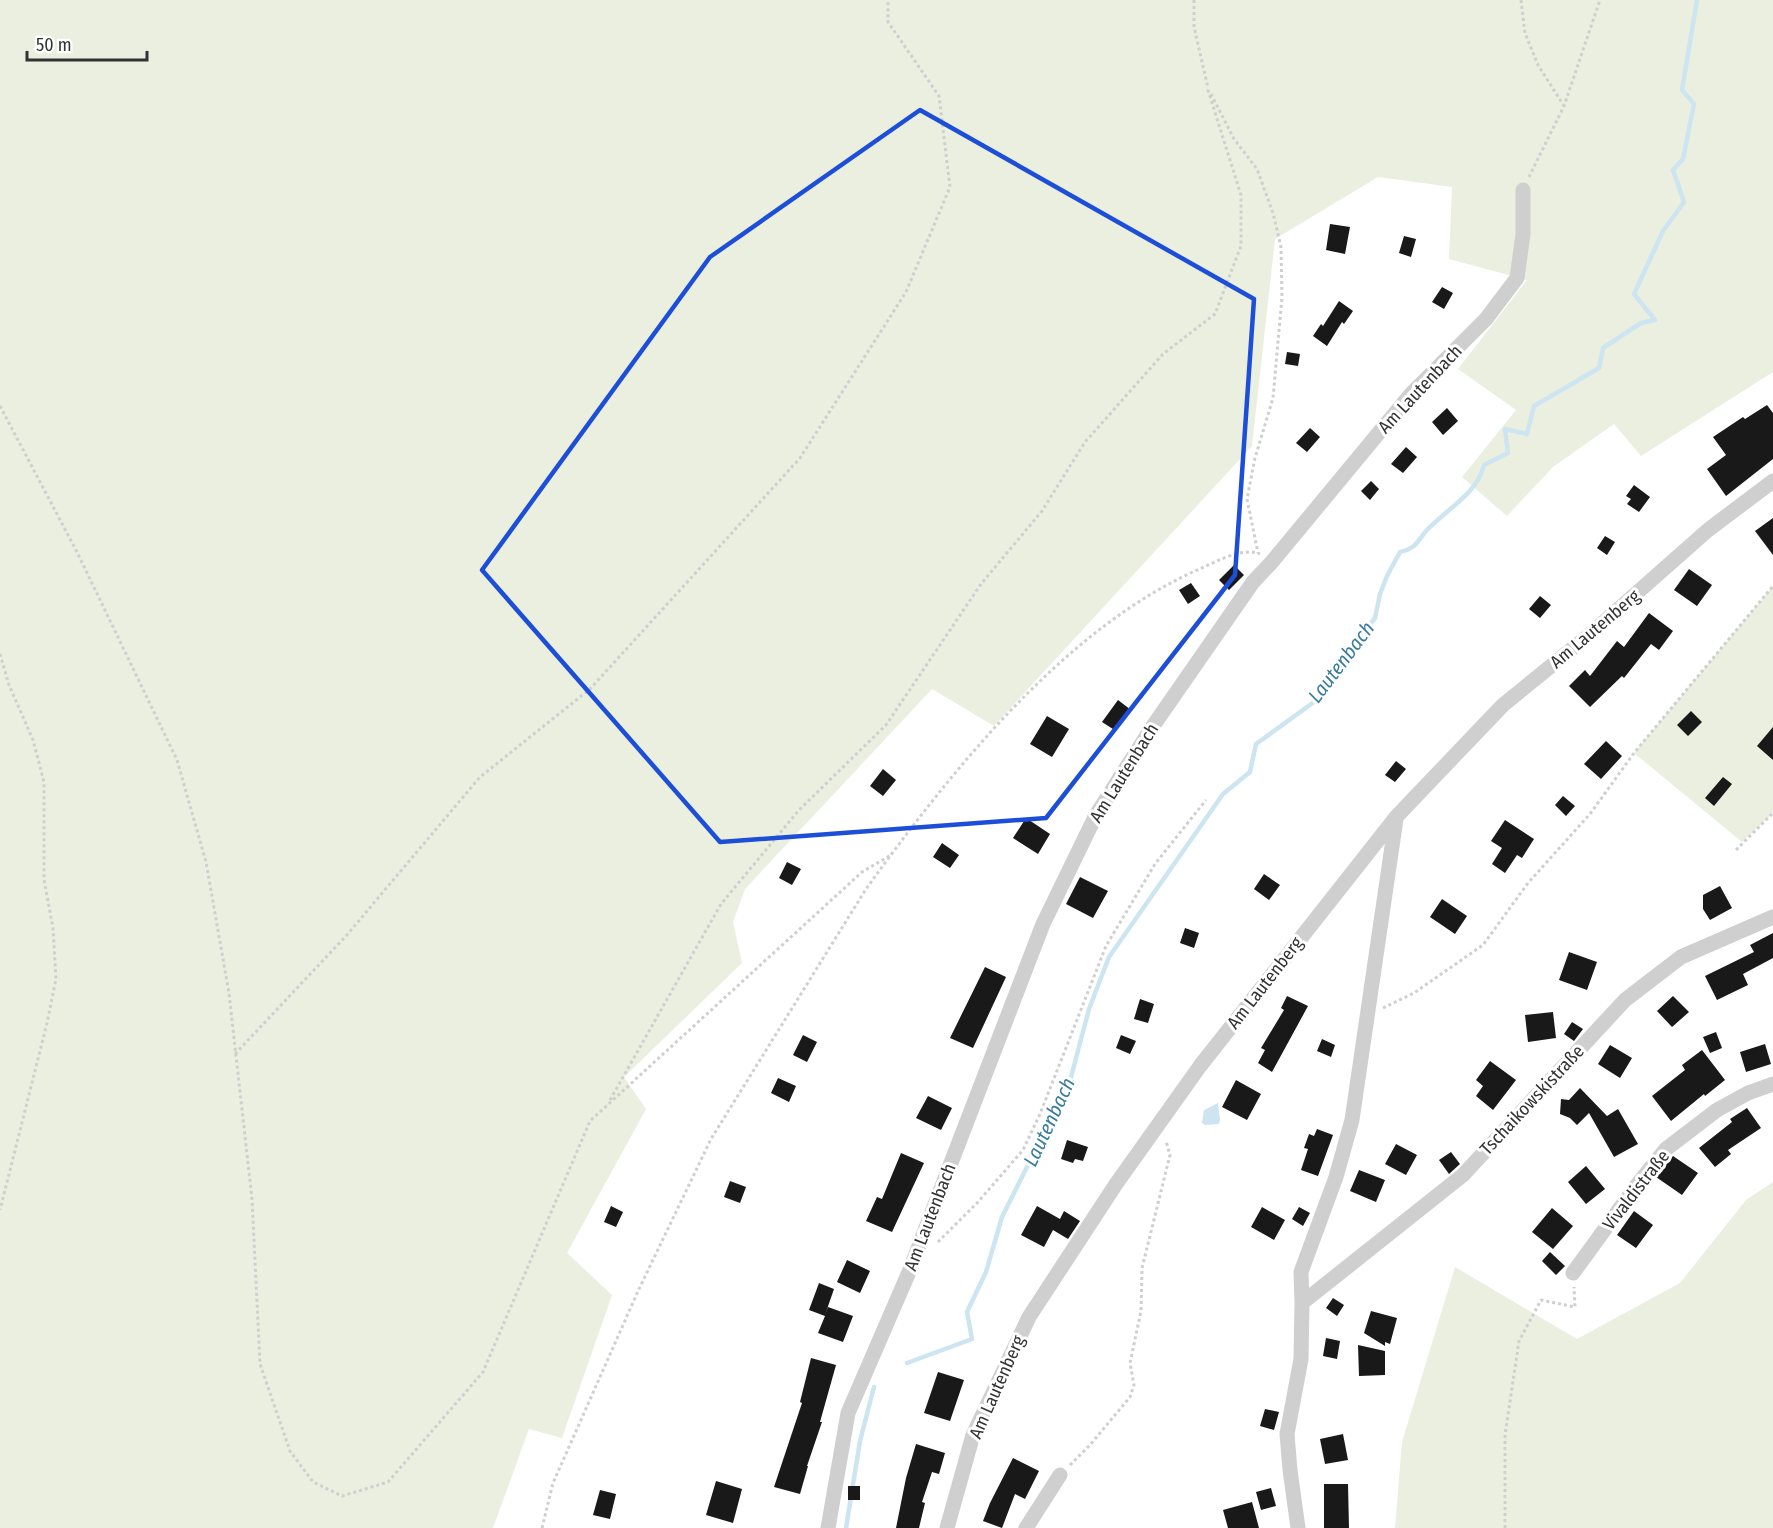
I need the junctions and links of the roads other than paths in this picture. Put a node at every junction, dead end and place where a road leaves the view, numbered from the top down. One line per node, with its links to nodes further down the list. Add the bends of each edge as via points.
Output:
1 (1522, 190): 9 (street, Am Lautenbach, via 1523,234 1517,278 1486,319 1411,394 1253,582 1096,815 1043,924 909,1272 848,1413)
2 (1773, 481): 3 (street, Am Lautenberg, via 1708,530 1503,705)
3 (1396, 816): 7 (street, via 1352,1120 1336,1177 1300,1272); 10 (street, Am Lautenberg, via 1200,1066 1029,1317 973,1435)
4 (1773, 917): 7 (street, Tschaikowskistraße, via 1682,957 1625,1000 1463,1175)
5 (1773, 1084): 6 (street, Vivaldistraße, via 1717,1110 1666,1149)
6 (1573, 1273)
7 (1302, 1303): 12 (street, via 1300,1359 1287,1434)
8 (1060, 1475): 11 (street)
9 (828, 1528)
10 (947, 1528)
11 (1026, 1528)
12 (1298, 1528)

